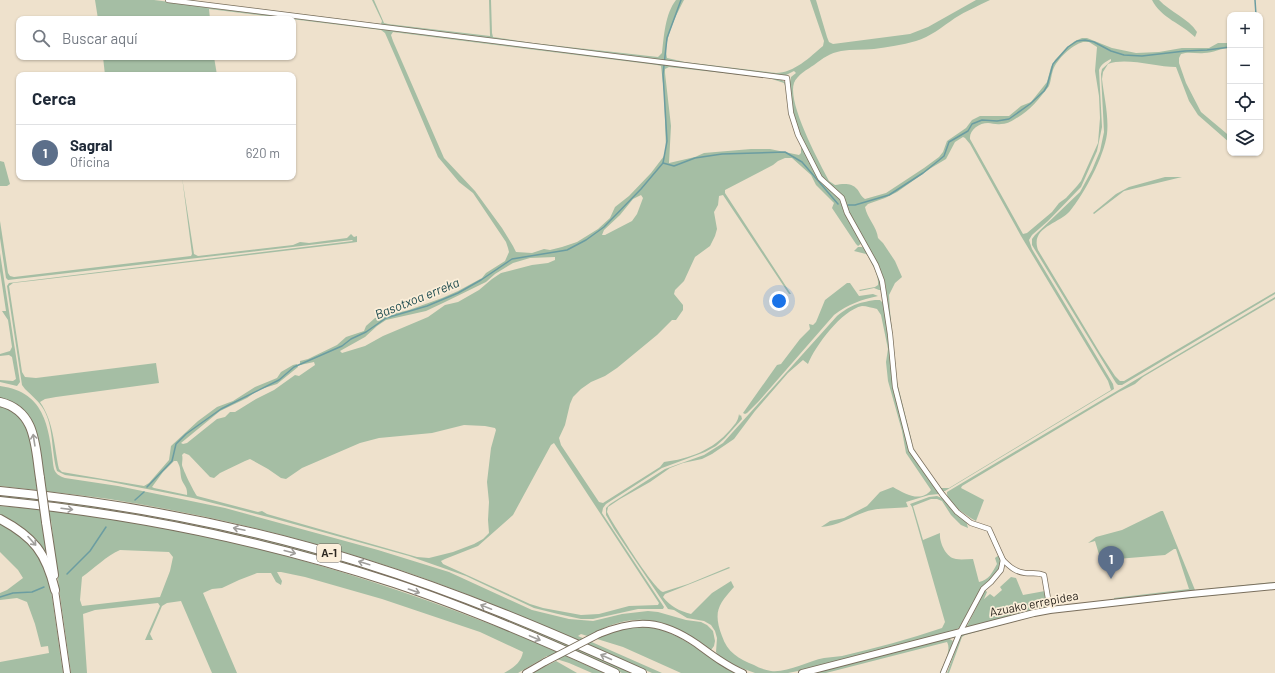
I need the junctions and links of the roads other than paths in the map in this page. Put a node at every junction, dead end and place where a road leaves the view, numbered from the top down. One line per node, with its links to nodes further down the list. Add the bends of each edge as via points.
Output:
1 (168, 0): 2 (street)
2 (295, 16)
3 (296, 16): 8 (street, via 787,78 791,114 798,135 820,178 842,198 847,213 882,281 895,387 911,450 957,512 971,523 989,529)
4 (0, 402): 10 (highway, one-way to 4, bridge, via 30,425 18,409)
5 (0, 491): 16 (highway, A-1, one-way to 5, via 471,601 398,574 318,550 172,515 84,500)
6 (0, 501): 15 (highway, A-1, one-way to 15, via 133,518 243,540 306,557 440,600)
7 (0, 519): 10 (highway, one-way to 10, via 31,540 45,560)
8 (1003, 560): 11 (street, via 1012,569 1044,575); 12 (street, via 1001,570 983,589)
9 (1275, 586): 11 (street, Azuako errepidea)
10 (55, 590): 13 (street)
11 (1050, 610): 12 (street, Azuako errepidea)
12 (960, 632): 18 (street, Azuako errepidea); 19 (street)
13 (67, 673)
14 (526, 673): 17 (street, bridge, via 599,634 632,624 648,624 679,633 723,663)
15 (615, 673)
16 (642, 673)
17 (743, 673)
18 (802, 673)
19 (943, 673)

